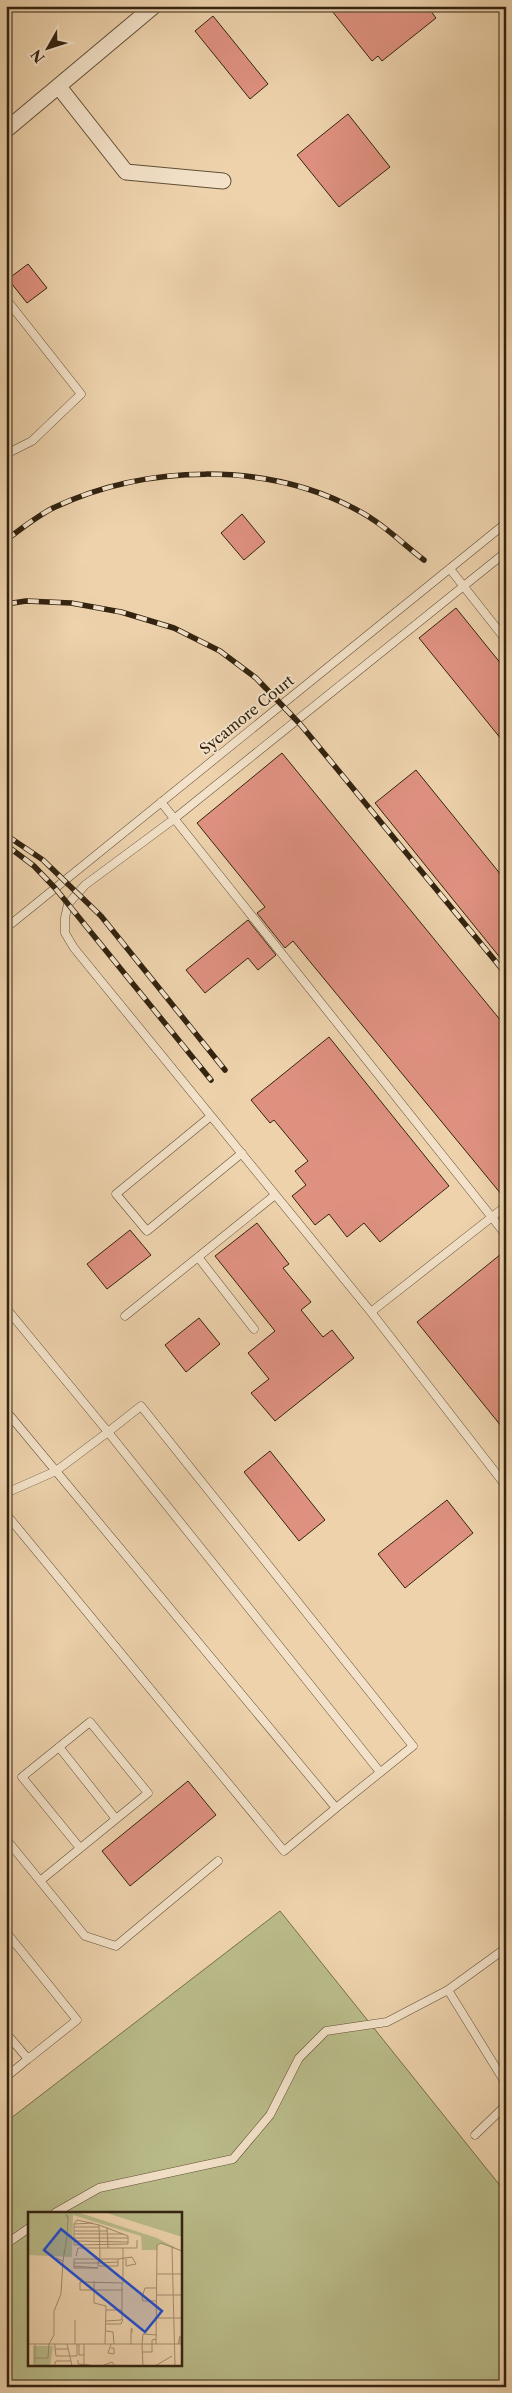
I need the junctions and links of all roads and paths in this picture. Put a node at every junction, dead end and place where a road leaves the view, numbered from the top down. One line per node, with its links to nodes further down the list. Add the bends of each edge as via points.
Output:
1 (154, 6): 2 (street)
2 (59, 87): 3 (street); 4 (street, via 126,172)
3 (6, 130)
4 (222, 181)
5 (6, 299): 6 (lane, via 81,394 32,441)
6 (6, 454)
7 (506, 523): 9 (lane, Sycamore Court)
8 (506, 552): 10 (lane)
9 (450, 569): 10 (lane); 12 (lane, Sycamore Court)
10 (463, 586): 11 (lane); 13 (lane)
11 (506, 640)
12 (161, 802): 13 (lane); 14 (lane, Sycamore Court)
13 (174, 819): 15 (lane, via 78,892 68,904 65,933); 19 (lane)
14 (6, 928)
15 (211, 1116): 16 (lane); 16 (lane, via 116,1194 134,1216 147,1231)
16 (242, 1153): 17 (lane)
17 (275, 1194): 21 (lane); 23 (lane)
18 (506, 1206): 19 (lane)
19 (492, 1218): 20 (lane); 23 (lane)
20 (506, 1234)
21 (198, 1257): 24 (lane); 25 (lane)
22 (6, 1308): 27 (lane)
23 (372, 1312): 29 (lane)
24 (125, 1316)
25 (254, 1330)
26 (6, 1411): 28 (lane)
27 (108, 1432): 28 (lane); 33 (lane); 33 (lane, via 140,1406 413,1746)
28 (56, 1471): 30 (lane); 34 (lane)
29 (506, 1486)
30 (6, 1493)
31 (6, 1514): 34 (lane, via 284,1851)
32 (59, 1747): 35 (lane); 35 (lane, via 90,1722 148,1793); 37 (lane, via 22,1777)
33 (380, 1772): 34 (lane)
34 (336, 1808)
35 (116, 1819): 37 (lane)
36 (6, 1839): 39 (lane)
37 (80, 1848): 39 (lane)
38 (218, 1860): 39 (lane, via 116,1946 85,1936)
39 (40, 1881)
40 (6, 1932): 44 (lane, via 77,2020)
41 (506, 1948): 42 (lane)
42 (448, 1990): 46 (lane); 49 (lane, via 387,2022 326,2031 299,2058 270,2115 233,2159 99,2188)
43 (6, 2033): 44 (lane)
44 (28, 2059): 45 (lane)
45 (6, 2077)
46 (506, 2084)
47 (506, 2105): 48 (lane)
48 (475, 2135)
49 (56, 2212)
50 (28, 2229): 51 (lane)
51 (6, 2244)

